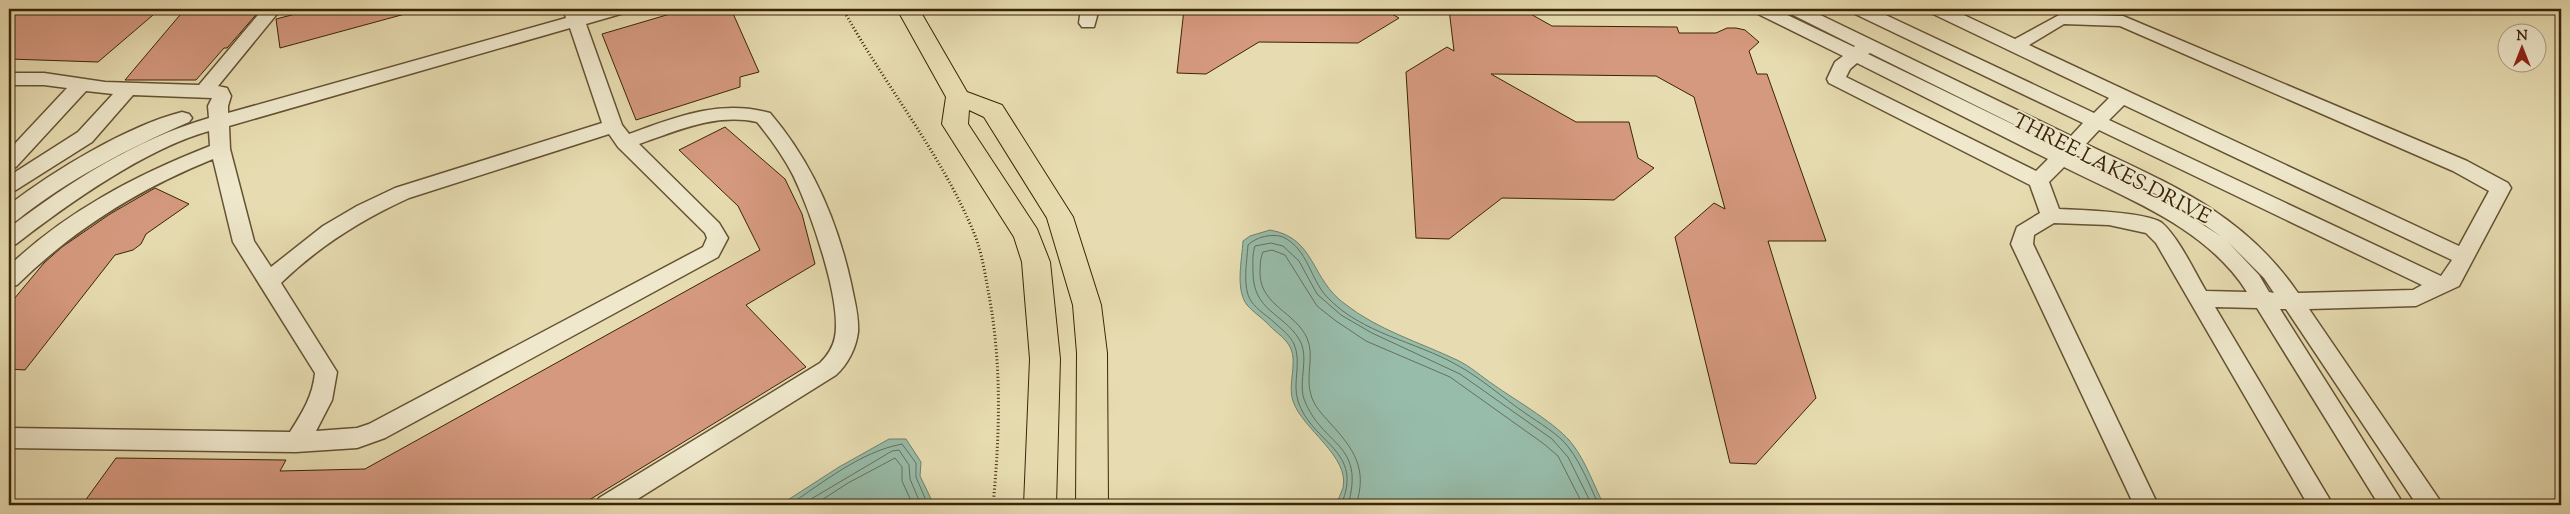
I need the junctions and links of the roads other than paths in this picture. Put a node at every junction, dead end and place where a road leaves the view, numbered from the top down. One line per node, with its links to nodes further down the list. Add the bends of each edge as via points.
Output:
1 (272, 9): 16 (street)
2 (618, 9): 8 (street)
3 (908, 9): 14 (main road)
4 (1795, 9): 10 (street, THREE LAKES DRIVE)
5 (1859, 9): 17 (street)
6 (1937, 9): 9 (street)
7 (1769, 10): 10 (street, THREE LAKES DRIVE)
8 (570, 13): 16 (street); 18 (street)
9 (2015, 46): 15 (street); 27 (street, via 2061,19 2123,21 2460,166 2501,188)
10 (1861, 50): 20 (street, THREE LAKES DRIVE); 22 (street, via 1842,66 1836,79)
11 (9, 79): 12 (street, via 44,79)
12 (80, 86): 13 (street); 21 (street)
13 (128, 89): 16 (street); 23 (street, via 85,137)
14 (958, 97): 37 (main road, via 955,124 1027,236 1036,262 1045,379); 38 (main road, via 993,111 1060,217 1087,305 1092,353)
15 (2121, 97): 17 (street); 27 (street)
16 (213, 106): 19 (street); 24 (street, via 129,141 46,189); 26 (street, via 194,129 90,180)
17 (2095, 121): 20 (street); 30 (street)
18 (619, 134): 29 (street, via 402,193 371,206 311,243); 35 (street, via 712,228 718,238 711,252 377,431 357,438); 36 (street, via 717,114 740,112 763,117 796,161 824,225 839,276 847,328 840,354 828,369)
19 (220, 149): 28 (street, via 158,175 96,210 40,249); 29 (street, via 244,242)
20 (2069, 152): 22 (street); 32 (street, THREE LAKES DRIVE, via 2201,232 2236,262); 33 (street, THREE LAKES DRIVE, via 2177,196 2221,224 2256,254)
21 (9, 162)
22 (2038, 181): 25 (street)
23 (9, 185)
24 (9, 216)
25 (2052, 216): 31 (street, via 2109,218 2153,227); 39 (street, via 2024,232 2022,244)
26 (9, 239)
27 (2464, 257): 30 (street, via 2451,280)
28 (9, 279)
29 (268, 283): 35 (street, via 326,372 327,385 321,399)
30 (2441, 285): 33 (street, via 2416,298)
31 (2198, 299): 32 (street); 40 (street)
32 (2262, 299): 33 (street); 41 (street, THREE LAKES DRIVE)
33 (2293, 300): 42 (street, THREE LAKES DRIVE)
34 (9, 438): 35 (street)
35 (296, 442)
36 (608, 505)
37 (1040, 505)
38 (1092, 505)
39 (2146, 505)
40 (2321, 505)
41 (2392, 505)
42 (2431, 505)

